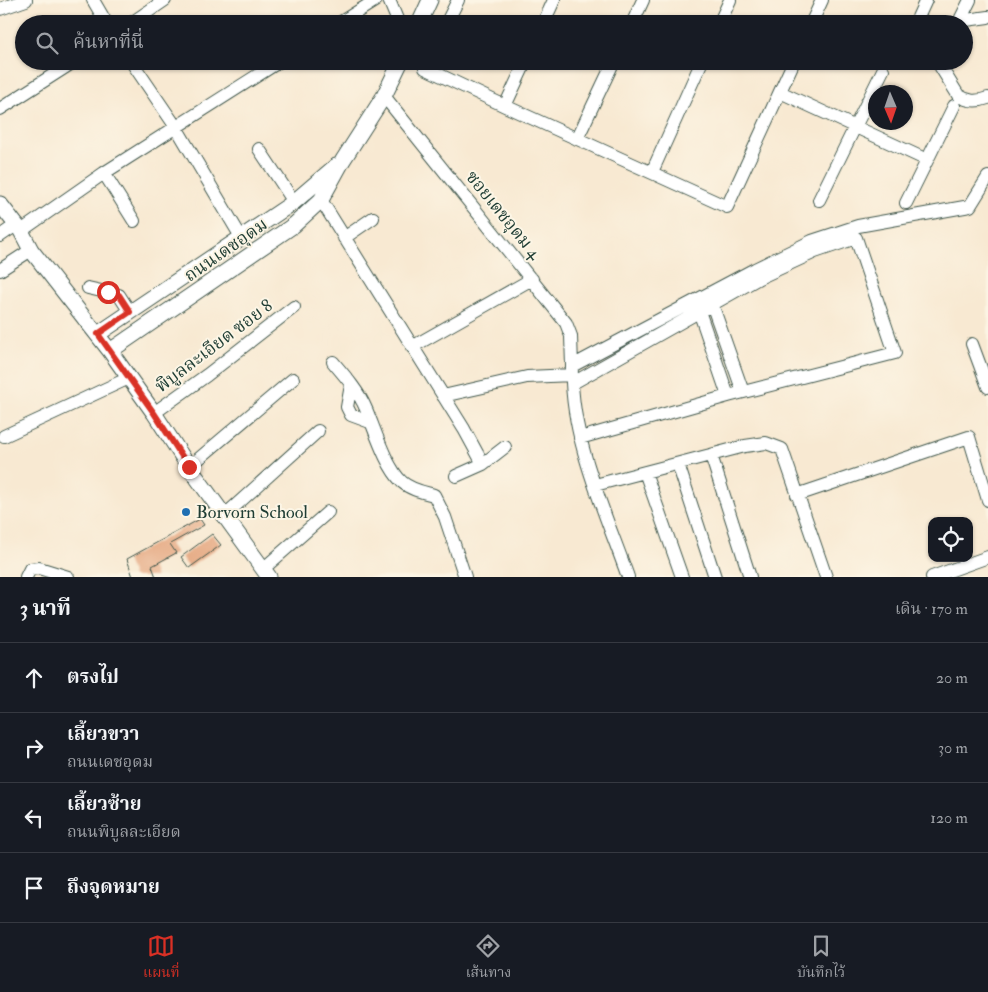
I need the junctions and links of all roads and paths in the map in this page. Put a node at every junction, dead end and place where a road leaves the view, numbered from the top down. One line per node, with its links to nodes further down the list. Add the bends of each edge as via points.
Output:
1 (26, 0): 14 (street)
2 (93, 0): 15 (street)
3 (165, 0): 16 (street)
4 (376, 0): 17 (street)
5 (389, 0): 18 (street)
6 (430, 0): 19 (main road)
7 (458, 0): 20 (street)
8 (554, 0): 21 (street)
9 (643, 0): 22 (street)
10 (730, 0): 23 (street)
11 (822, 0): 24 (street)
12 (926, 0): 25 (street)
13 (970, 0): 26 (street)
14 (0, 10)
15 (102, 15)
16 (143, 15)
17 (352, 15)
18 (395, 15)
19 (423, 15)
20 (450, 15)
21 (547, 15)
22 (636, 15)
23 (723, 15)
24 (815, 15)
25 (919, 15)
26 (962, 15)
27 (988, 17): 28 (street)
28 (973, 20)
29 (61, 70): 45 (street)
30 (137, 70): 47 (street)
31 (266, 70): 47 (street)
32 (397, 70): 41 (main road, ถนนเดชอุดม)
33 (428, 70): 43 (street)
34 (522, 70): 43 (street)
35 (610, 70): 48 (street)
36 (698, 70): 52 (street)
37 (790, 70): 40 (street)
38 (883, 70): 46 (street)
39 (943, 70): 42 (street, via 962,98 970,101)
40 (780, 92): 46 (street); 52 (street, via 728,207)
41 (384, 96): 50 (main road, ถนนเดชอุดม); 69 (street, ซอยเดชอุดม 4)
42 (988, 98)
43 (504, 106): 48 (street)
44 (954, 106): 51 (street)
45 (0, 109)
46 (856, 126): 51 (street); 56 (street)
47 (176, 128): 53 (street); 64 (street)
48 (577, 139): 52 (street)
49 (259, 149): 57 (street)
50 (343, 160): 55 (main road, ถนนเดชอุดม); 57 (main road, ถนนเดชอุดม)
51 (927, 160): 58 (street)
52 (652, 172)
53 (104, 173): 61 (street); 62 (street)
54 (988, 177): 80 (street, via 970,206 858,226 812,241 755,269)
55 (321, 200): 65 (street); 67 (main road, ถนนเดชอุดม, via 294,225)
56 (820, 200)
57 (294, 202): 64 (main road, ถนนเดชอุดม)
58 (906, 203)
59 (0, 204): 62 (main road)
60 (373, 218): 65 (street)
61 (134, 221)
62 (19, 228): 63 (street); 66 (main road)
63 (0, 236)
64 (241, 237): 67 (main road); 74 (main road, ถนนเดชอุดม)
65 (344, 238): 77 (street)
66 (31, 250): 68 (street); 75 (main road)
67 (252, 255): 78 (main road, ถนนเดชอุดม)
68 (0, 270)
69 (532, 279): 77 (street); 80 (street, ซอยเดชอุดม 4, via 566,322 571,336)
70 (88, 288): 74 (street, via 119,295)
71 (712, 304): 73 (street); 84 (street); 84 (street, via 807,255 856,238 895,353)
72 (294, 307): 87 (street, พิบูลละเอียด ซอย 8)
73 (699, 311): 80 (street); 86 (street)
74 (130, 312): 75 (main road, ถนนเดชอุดม)
75 (98, 334): 78 (main road)
76 (972, 344): 83 (street)
77 (412, 347): 85 (street)
78 (110, 351): 81 (main road)
79 (333, 362): 107 (street, via 366,409 395,474 413,489 434,495 445,517)
80 (572, 374): 85 (street, via 527,377); 90 (street, ซอยเดชอุดม 4)
81 (129, 378): 87 (main road); 89 (street)
82 (293, 379): 95 (street)
83 (988, 387)
84 (743, 392): 86 (street)
85 (443, 396): 93 (street)
86 (728, 396): 90 (street)
87 (154, 413): 95 (main road)
88 (318, 431): 102 (street)
89 (4, 436)
90 (580, 438): 98 (street, ซอยเดชอุดม 4)
91 (505, 446): 93 (street)
92 (711, 455): 94 (street); 99 (street, via 766,443 782,448); 111 (street)
93 (483, 464): 97 (street)
94 (678, 464): 96 (street); 110 (street)
95 (189, 467): 102 (main road)
96 (645, 472): 98 (street); 109 (street)
97 (456, 476)
98 (595, 485): 108 (street, ซอยเดชอุดม 4)
99 (797, 495): 100 (street, via 968,436); 112 (street)
100 (988, 500)
101 (328, 512): 104 (street)
102 (224, 516): 104 (main road)
103 (988, 557): 113 (street)
104 (266, 575)
105 (26, 577): 106 (street, via 30,569 39,568)
106 (68, 577)
107 (465, 577)
108 (628, 577)
109 (682, 577)
110 (715, 577)
111 (750, 577)
112 (826, 577)
113 (932, 577)

